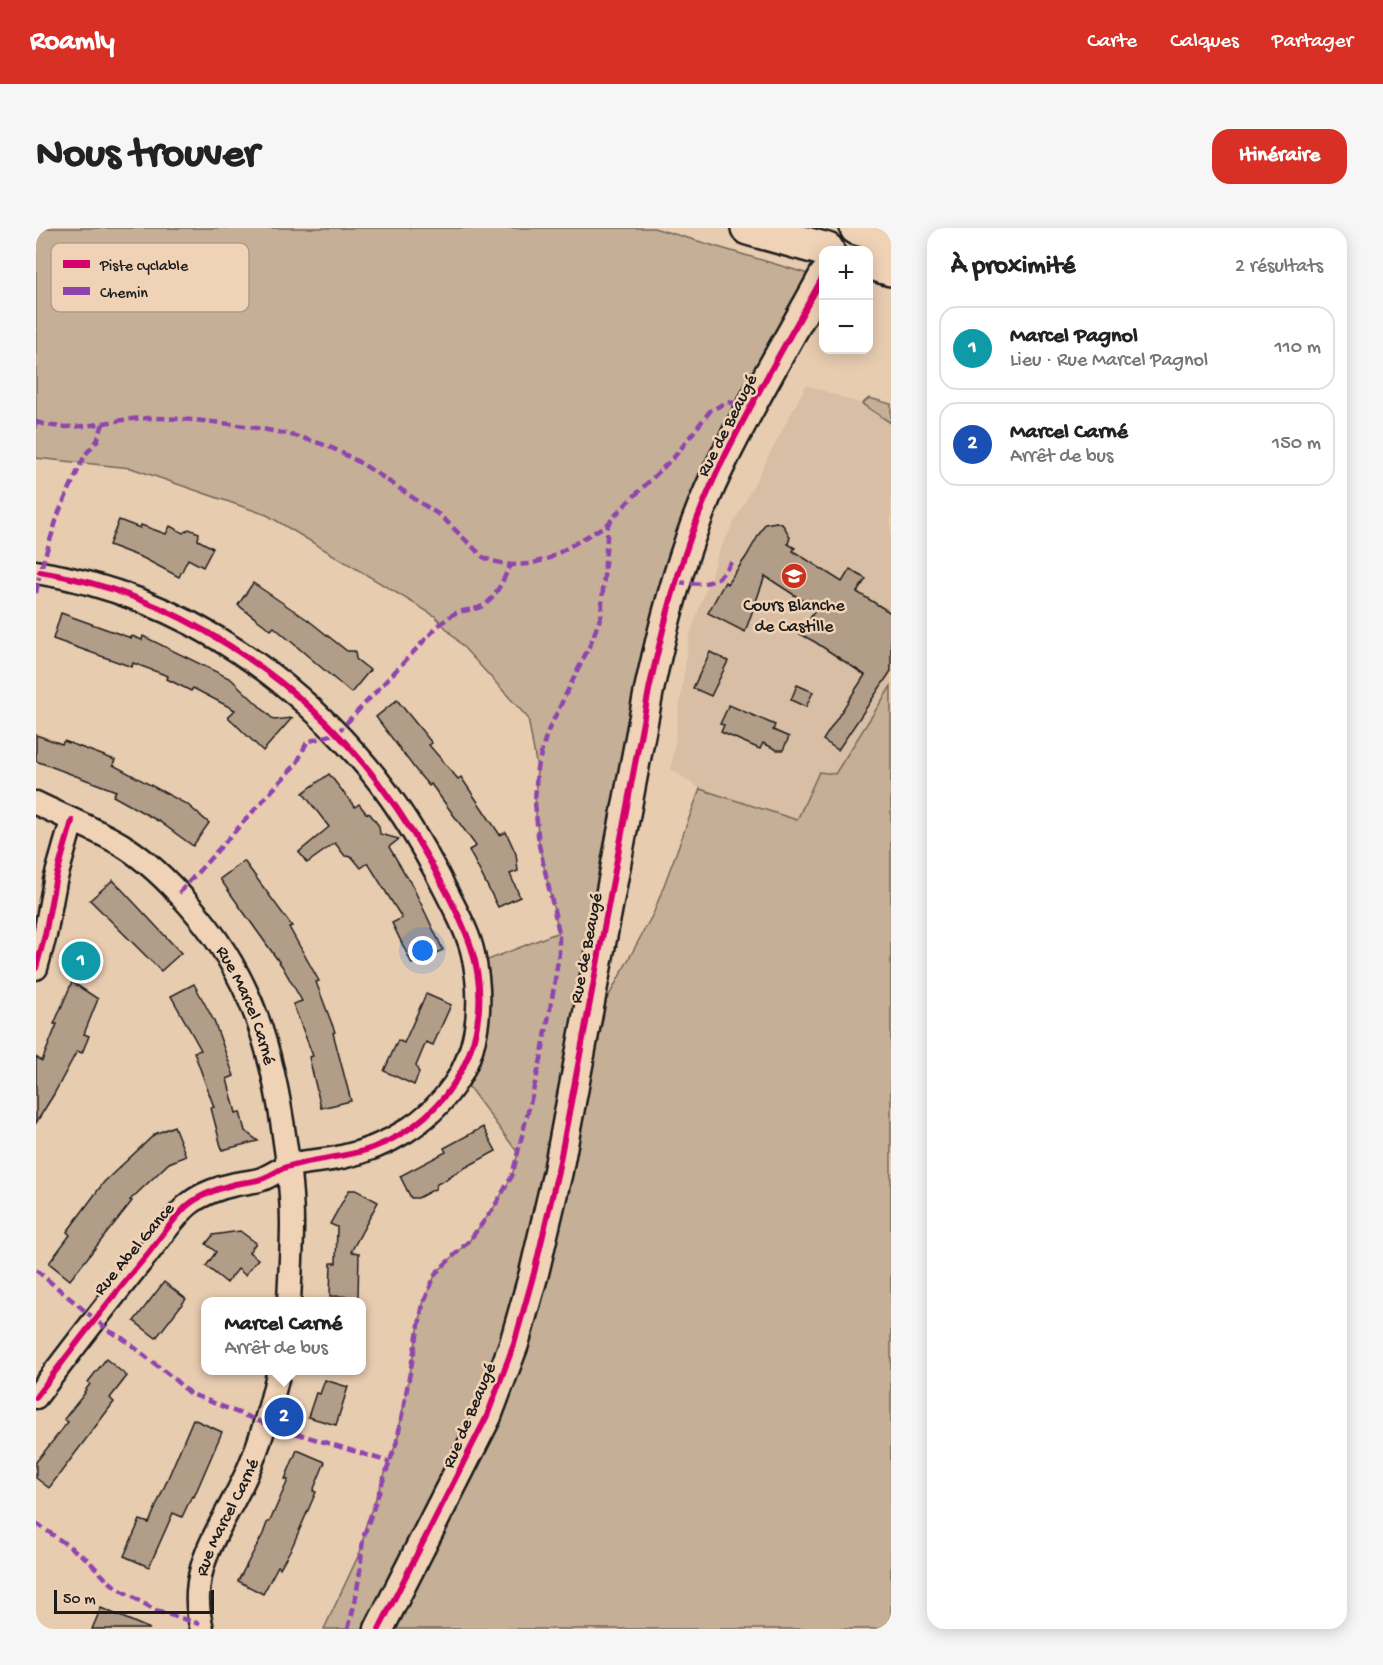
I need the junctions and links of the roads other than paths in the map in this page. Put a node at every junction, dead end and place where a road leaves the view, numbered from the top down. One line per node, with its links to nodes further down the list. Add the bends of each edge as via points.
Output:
1 (748, 228): 6 (highway)
2 (850, 228): 5 (street)
3 (857, 228): 4 (highway)
4 (891, 237)
5 (839, 246)
6 (819, 248)
7 (873, 264): 8 (highway)
8 (891, 269)
9 (819, 284): 19 (street, Rue de Beaugé, via 722,461 698,517 661,637 558,1171 514,1344 487,1416)
10 (36, 572): 14 (street, Rue Abel Gance, via 72,577 183,619 239,652 291,691 359,757 408,821 473,950 479,1005 471,1050 463,1070 437,1106 397,1137 373,1148)
11 (36, 803): 12 (street, Rue Marcel Carné)
12 (72, 821): 13 (street); 14 (street, Rue Marcel Carné, via 122,845 159,873 211,929 235,967 257,1014 271,1059)
13 (36, 968)
14 (288, 1166): 15 (street, Rue Marcel Carné, via 292,1222); 17 (street, Rue Abel Gance, via 260,1180 210,1192 189,1205 95,1317)
15 (289, 1297)
16 (278, 1375): 18 (street, Rue Marcel Carné, via 266,1424 246,1476 202,1562 198,1584)
17 (36, 1397)
18 (201, 1629)
19 (379, 1629)

